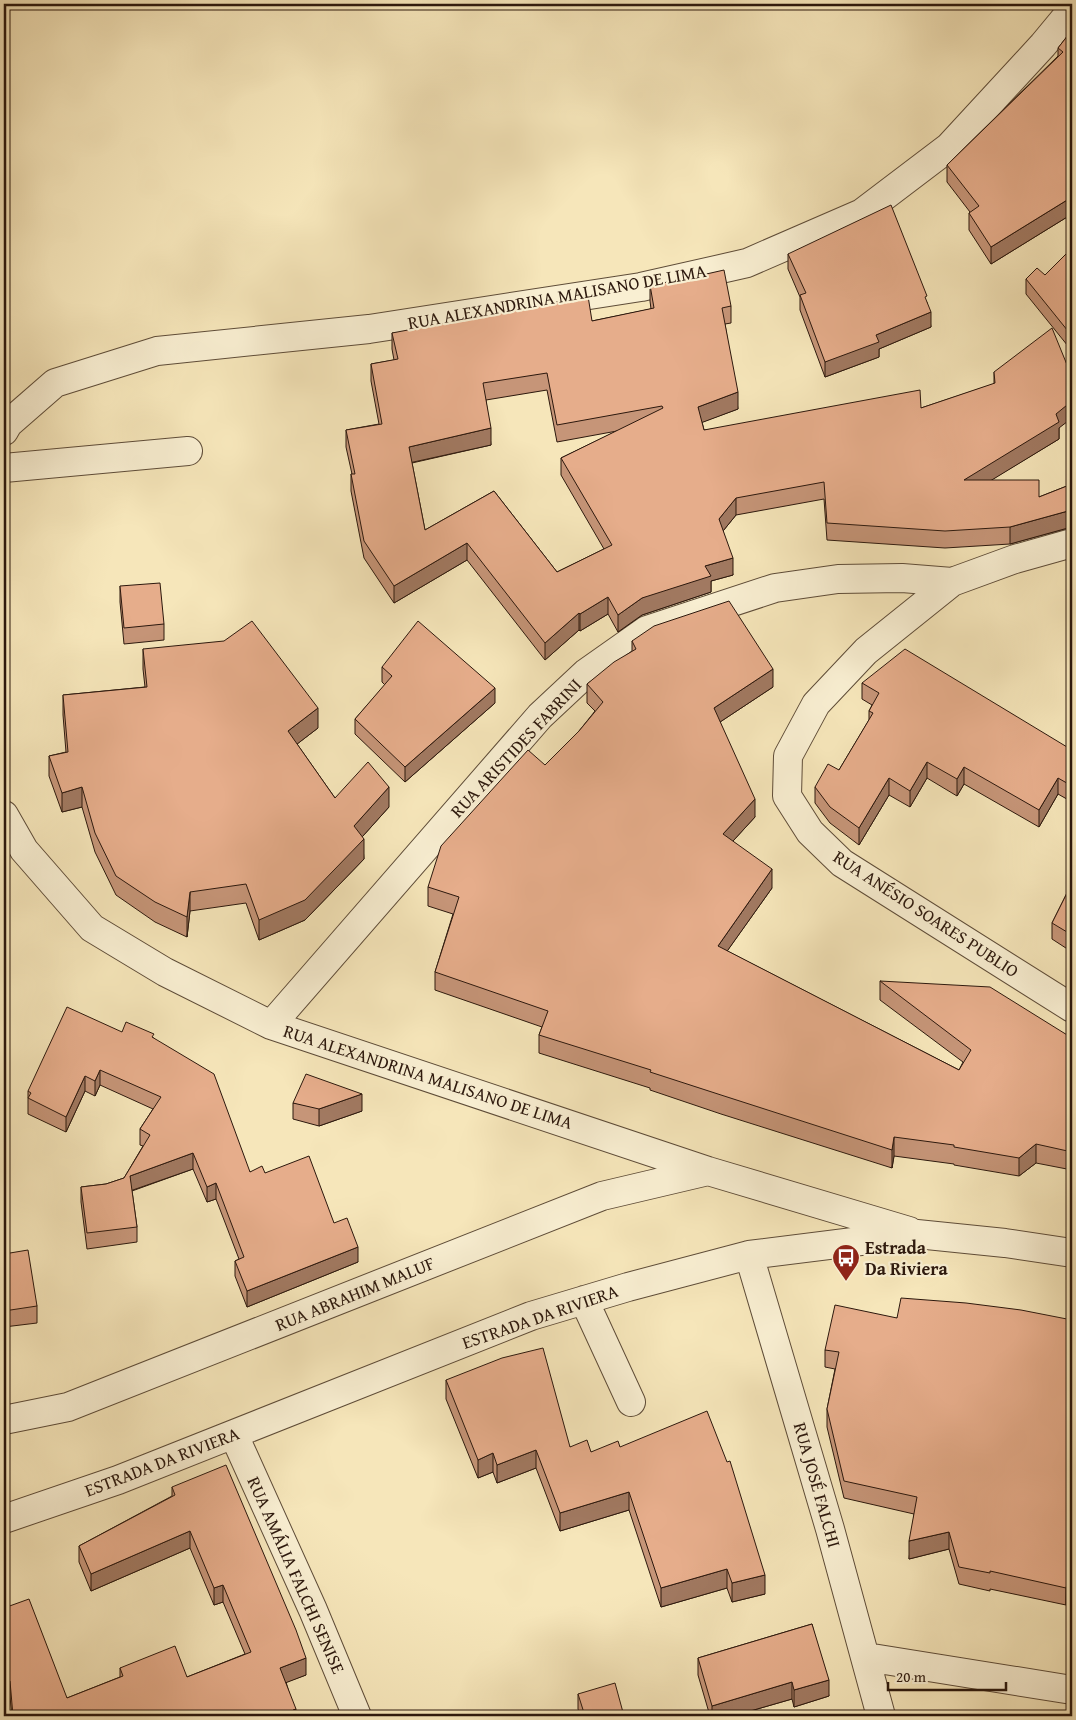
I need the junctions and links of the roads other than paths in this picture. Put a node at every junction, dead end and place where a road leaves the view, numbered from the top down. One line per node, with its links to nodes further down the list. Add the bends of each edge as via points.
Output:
1 (1072, 10): 2 (street, RUA ALEXANDRINA MALISANO DE LIMA, via 949,147 862,213 747,263 641,287 378,327 157,351 55,383)
2 (4, 431)
3 (188, 451): 4 (street)
4 (4, 468)
5 (1072, 543): 6 (street, RUA ANÉSIO SOARES PUBLIO)
6 (952, 582): 8 (street, RUA ANÉSIO SOARES PUBLIO, via 866,651 816,704 788,756 787,796 810,832 842,863); 9 (street, RUA ARISTIDES FABRINI, via 902,578 838,579 775,588 647,630 586,673 540,716)
7 (4, 815): 9 (street, RUA ALEXANDRINA MALISANO DE LIMA, via 24,850 92,928 165,972)
8 (1072, 1008)
9 (270, 1024): 10 (street, RUA ALEXANDRINA MALISANO DE LIMA)
10 (708, 1171): 11 (street, RUA ALEXANDRINA MALISANO DE LIMA); 16 (street, RUA ABRAHIM MALUF, via 602,1196 68,1407)
11 (917, 1234): 12 (street, ESTRADA DA RIVIERA); 13 (street, ESTRADA DA RIVIERA)
12 (1072, 1253)
13 (749, 1255): 14 (street, ESTRADA DA RIVIERA); 19 (street, RUA JOSÉ FALCHI)
14 (584, 1300): 15 (street); 17 (street, ESTRADA DA RIVIERA, via 531,1316)
15 (631, 1402)
16 (4, 1420)
17 (234, 1435): 18 (street, ESTRADA DA RIVIERA); 21 (street, RUA AMÁLIA FALCHI SENISE)
18 (4, 1519)
19 (866, 1657): 20 (street); 22 (street, RUA JOSÉ FALCHI)
20 (1072, 1690)
21 (357, 1716)
22 (881, 1716)

